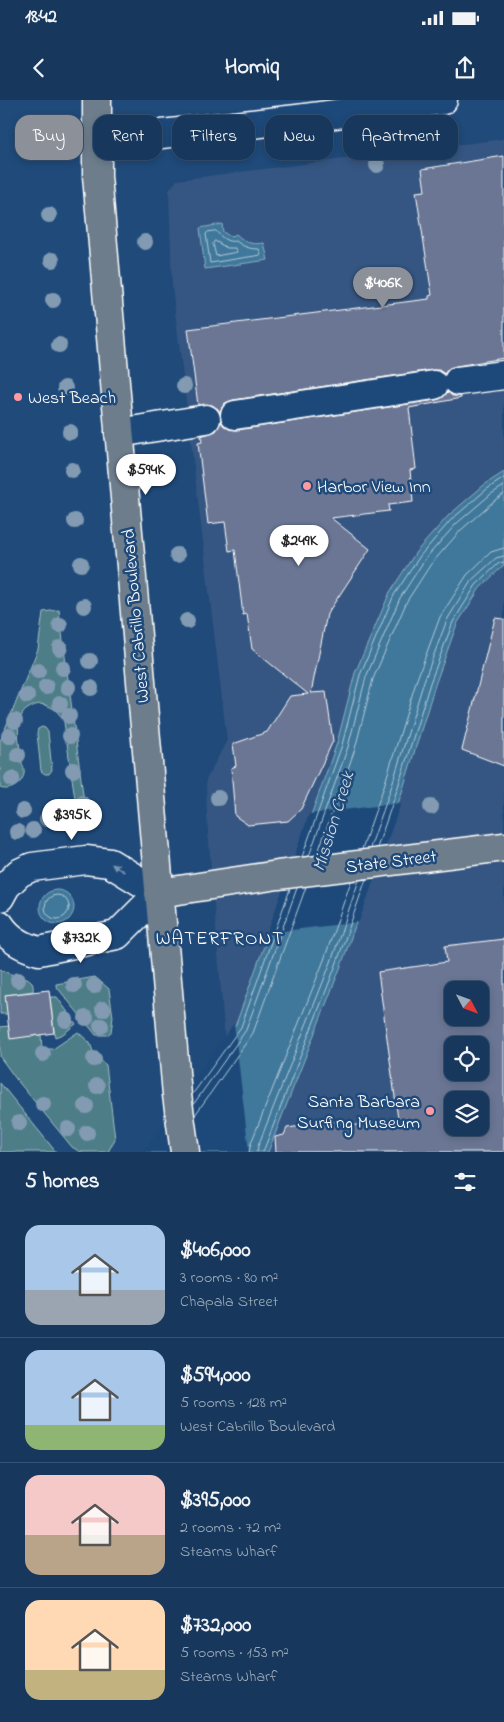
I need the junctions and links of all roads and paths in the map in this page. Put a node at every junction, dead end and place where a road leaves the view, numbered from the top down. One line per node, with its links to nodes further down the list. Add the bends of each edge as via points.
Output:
1 (97, 100): 5 (main road, West Cabrillo Boulevard)
2 (443, 100): 3 (street)
3 (359, 106): 4 (street)
4 (296, 109): 6 (street)
5 (97, 115)
6 (162, 131)
7 (97, 160): 11 (main road, West Cabrillo Boulevard)
8 (504, 375): 9 (street)
9 (235, 415)
10 (206, 419): 11 (street)
11 (120, 433): 13 (main road, West Cabrillo Boulevard)
12 (504, 847): 13 (main road, State Street)
13 (159, 893): 14 (street, one-way to 14, via 110,863 86,860 32,867 19,873); 15 (street, via 117,936 39,951 16,941); 16 (main road, West Cabrillo Boulevard, via 176,1095)
14 (0, 896)
15 (0, 925)
16 (185, 1152)

